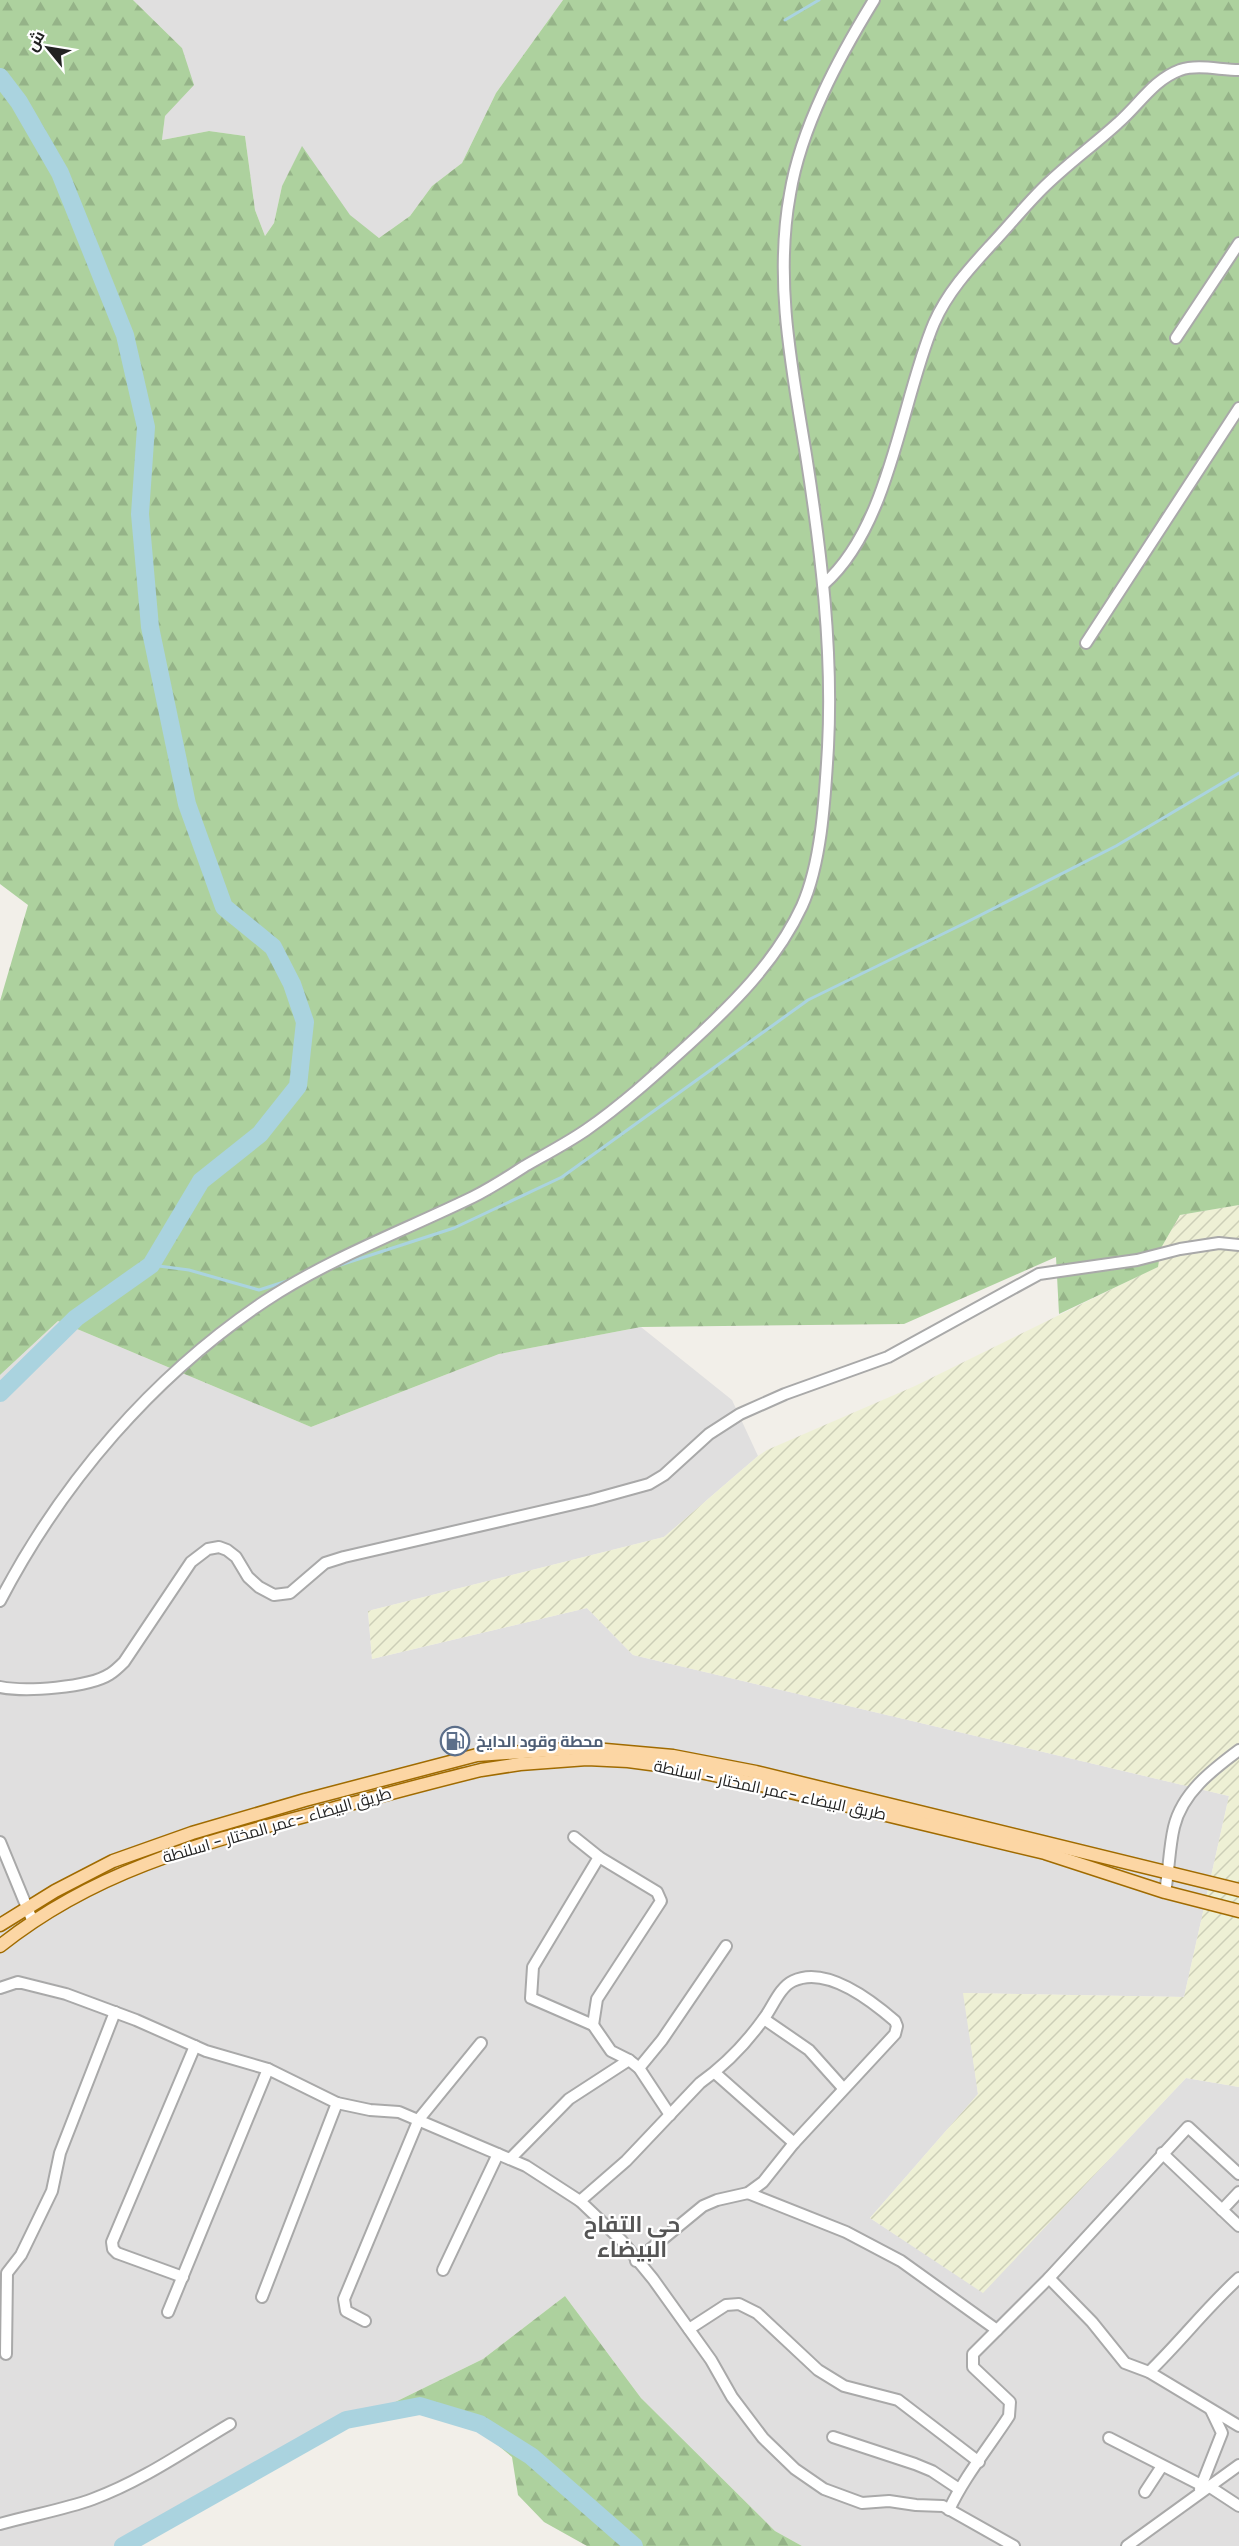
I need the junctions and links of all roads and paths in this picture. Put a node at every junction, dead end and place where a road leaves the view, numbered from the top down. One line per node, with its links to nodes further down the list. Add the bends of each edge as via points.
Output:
1 (874, 0): 6 (street, via 812,117 788,206 784,249 784,294 794,394)
2 (1239, 70): 6 (street, via 1181,70 1148,91 1121,121 1043,188 966,272 935,320 871,515 841,570)
3 (1239, 243): 4 (street)
4 (1176, 338)
5 (1239, 408): 7 (street)
6 (824, 584): 9 (street, via 830,706 817,853 803,903 780,945 753,982 659,1072 587,1130 478,1195 317,1270 263,1303 188,1360 128,1416 85,1470 42,1530)
7 (1086, 643)
8 (1239, 1245): 10 (street, via 1219,1243 1127,1262 1039,1274 888,1357 740,1414 709,1434 649,1484 344,1557 325,1563 290,1593 274,1595 258,1587 227,1550 208,1549 191,1562 124,1662 109,1675 93,1681 20,1691)
9 (0, 1601)
10 (0, 1687)
11 (1239, 1750): 15 (street, via 1196,1785 1180,1809 1173,1827)
12 (574, 1837): 14 (street)
13 (0, 1842): 18 (street)
14 (599, 1857): 27 (street, via 657,1892 661,1901 597,1999); 27 (street, via 533,1967 531,1998)
15 (1168, 1873): 16 (main road, طريق البيضاء -عمر المختار - اسلنطة); 17 (street); 18 (main road, طريق البيضاء -عمر المختار - اسلنطة, via 756,1772 673,1756 583,1748 477,1755 304,1800 130,1854)
16 (1239, 1890)
17 (1165, 1892): 19 (main road, طريق البيضاء -عمر المختار - اسلنطة); 20 (main road, طريق البيضاء -عمر المختار - اسلنطة, via 1045,1853 757,1784 681,1768 587,1759 481,1770 203,1844 89,1887)
18 (26, 1908): 20 (street); 21 (main road, طريق البيضاء -عمر المختار - اسلنطة)
19 (1239, 1911)
20 (33, 1922): 22 (main road, طريق البيضاء -عمر المختار - اسلنطة)
21 (0, 1925)
22 (0, 1946)
23 (726, 1946): 31 (street)
24 (0, 1988): 25 (street, via 30,1983)
25 (115, 2012): 29 (street); 58 (street, via 60,2153 52,2191 21,2255 7,2273)
26 (764, 2019): 33 (street); 34 (street, via 809,2050); 34 (street, via 787,1985 811,1977 834,1980 895,2021 895,2034)
27 (593, 2025): 30 (street, via 611,2051)
28 (481, 2043): 37 (street)
29 (195, 2046): 32 (street); 50 (street, via 112,2242 117,2253)
30 (629, 2060): 31 (street); 41 (street, via 568,2099)
31 (639, 2068): 36 (street)
32 (268, 2069): 35 (street); 50 (street)
33 (715, 2073): 36 (street); 38 (street)
34 (843, 2088): 38 (street)
35 (337, 2103): 37 (street, via 399,2112); 53 (street)
36 (670, 2115): 45 (street)
37 (419, 2120): 40 (street); 55 (street, via 344,2299 346,2312)
38 (794, 2143): 44 (street, via 763,2182)
39 (1162, 2153): 42 (street, via 1188,2127); 46 (street); 51 (street)
40 (498, 2154): 41 (street); 49 (street)
41 (510, 2159): 45 (street)
42 (1239, 2174)
43 (1239, 2192): 46 (street)
44 (748, 2193): 48 (street, via 703,2206); 57 (street, via 846,2232 901,2261)
45 (580, 2201): 48 (street, via 604,2222)
46 (1222, 2210): 47 (street)
47 (1239, 2226)
48 (636, 2261): 56 (street)
49 (443, 2270)
50 (183, 2277): 54 (street)
51 (1049, 2278): 57 (street); 59 (street, via 1125,2363)
52 (1239, 2278): 59 (street, via 1206,2308)
53 (262, 2297)
54 (168, 2312)
55 (365, 2321)
56 (689, 2329): 65 (street, via 726,2305 740,2304 757,2313 818,2370 844,2386 898,2400); 72 (street, via 763,2438 795,2469 824,2489 862,2503 889,2501 943,2506)
57 (997, 2330): 65 (street, via 971,2360 973,2367 1010,2403 1011,2409)
58 (6, 2354)
59 (1149, 2372): 60 (street)
60 (1210, 2408): 62 (street); 69 (street, via 1222,2433)
61 (230, 2424): 73 (street, via 113,2491)
62 (1239, 2426)
63 (833, 2437): 68 (street, via 932,2471)
64 (1108, 2438): 67 (street)
65 (979, 2462): 68 (street)
66 (1239, 2465): 69 (street)
67 (1162, 2466): 69 (street); 70 (street)
68 (958, 2489): 72 (street)
69 (1203, 2489): 71 (street); 74 (street)
70 (1144, 2493)
71 (1239, 2506)
72 (949, 2510): 75 (street)
73 (0, 2524)
74 (1134, 2544)
75 (1014, 2546)

